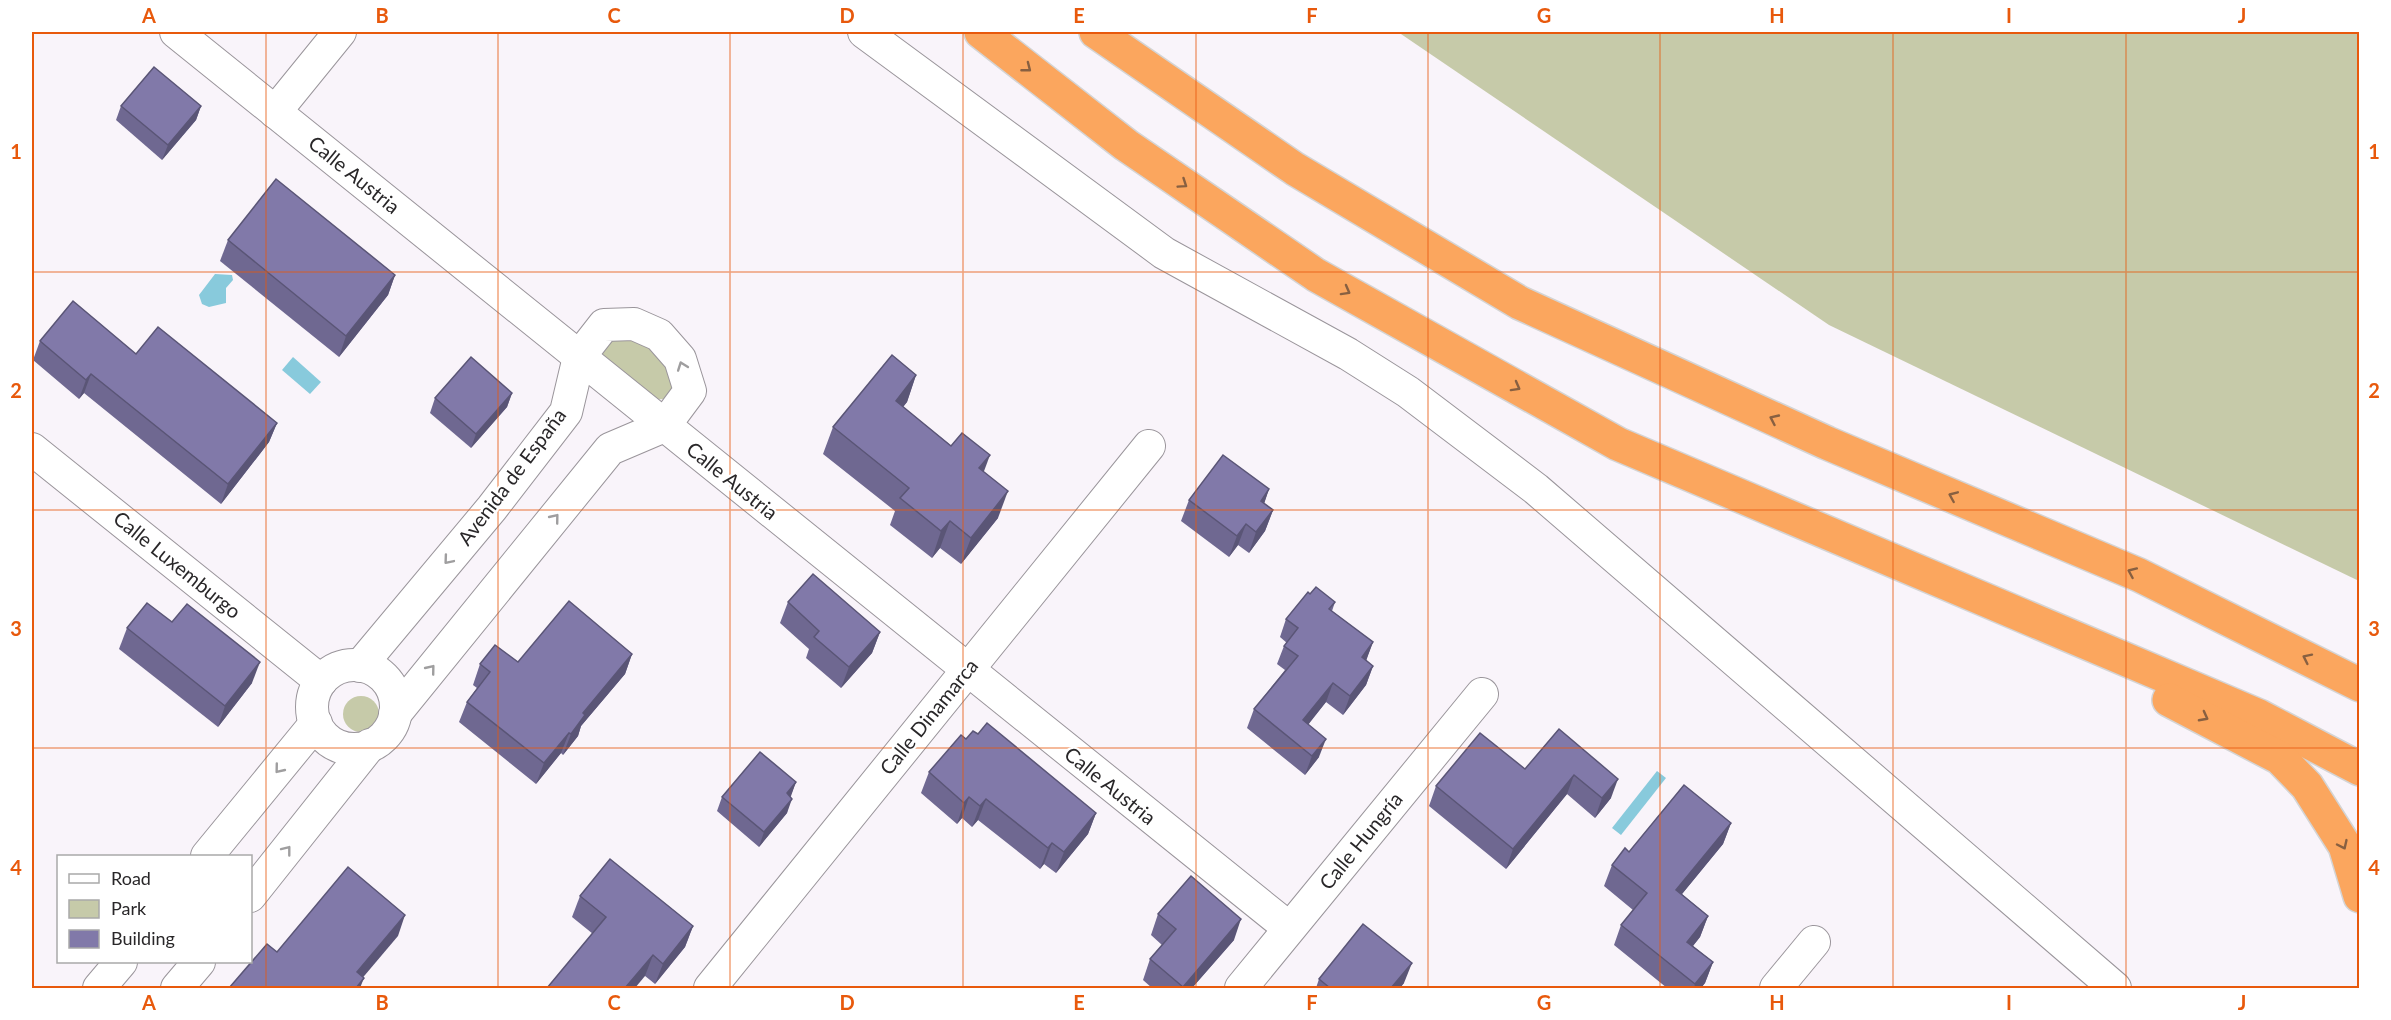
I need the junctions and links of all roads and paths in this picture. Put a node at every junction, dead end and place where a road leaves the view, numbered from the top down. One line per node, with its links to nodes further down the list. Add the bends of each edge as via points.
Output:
1 (176, 32): 6 (street, Calle Austria)
2 (340, 32): 6 (street)
3 (864, 32): 33 (street, via 1164,253 1348,354 1450,423 1536,489)
4 (981, 32): 9 (highway, one-way to 9, via 1126,146 1316,274)
5 (1096, 32): 15 (highway, one-way to 5, via 2139,575 1827,443 1520,303 1295,169)
6 (275, 112): 7 (street, Calle Austria)
7 (579, 357): 8 (street, Calle Austria); 8 (street, Avenida de España, one-way to 7, via 690,391 680,359 659,335 634,324 604,325); 12 (street, Avenida de España, one-way to 12, via 566,412)
8 (664, 426): 13 (street, Calle Austria); 17 (street, one-way to 8, via 610,449)
9 (1618, 444): 20 (highway, via 2259,716); 23 (highway, one-way to 23, via 1846,560 2188,709 2280,758 2307,786 2345,846)
10 (1149, 446): 13 (street, Calle Dinamarca)
11 (32, 449): 14 (street, Calle Luxemburgo)
12 (360, 666): 14 (street, via 348,664 328,672); 17 (street, via 370,667 388,681 396,701)
13 (967, 670): 24 (street, Calle Austria); 30 (street, Calle Dinamarca)
14 (321, 681): 18 (street, via 314,690 311,712)
15 (2360, 685)
16 (1482, 694): 24 (street, Calle Hungría)
17 (394, 714): 19 (street, via 393,724 380,741)
18 (316, 723): 19 (street, via 319,733 337,746 359,749); 21 (street, one-way to 21)
19 (370, 745): 22 (street, one-way to 19)
20 (2360, 769)
21 (208, 855)
22 (252, 893)
23 (2360, 896)
24 (1289, 928): 31 (street, Calle Hungría)
25 (1814, 942): 32 (street)
26 (120, 963): 28 (street)
27 (198, 963): 29 (street)
28 (99, 988)
29 (177, 988)
30 (710, 988)
31 (1241, 988)
32 (1776, 988)
33 (2115, 988)

